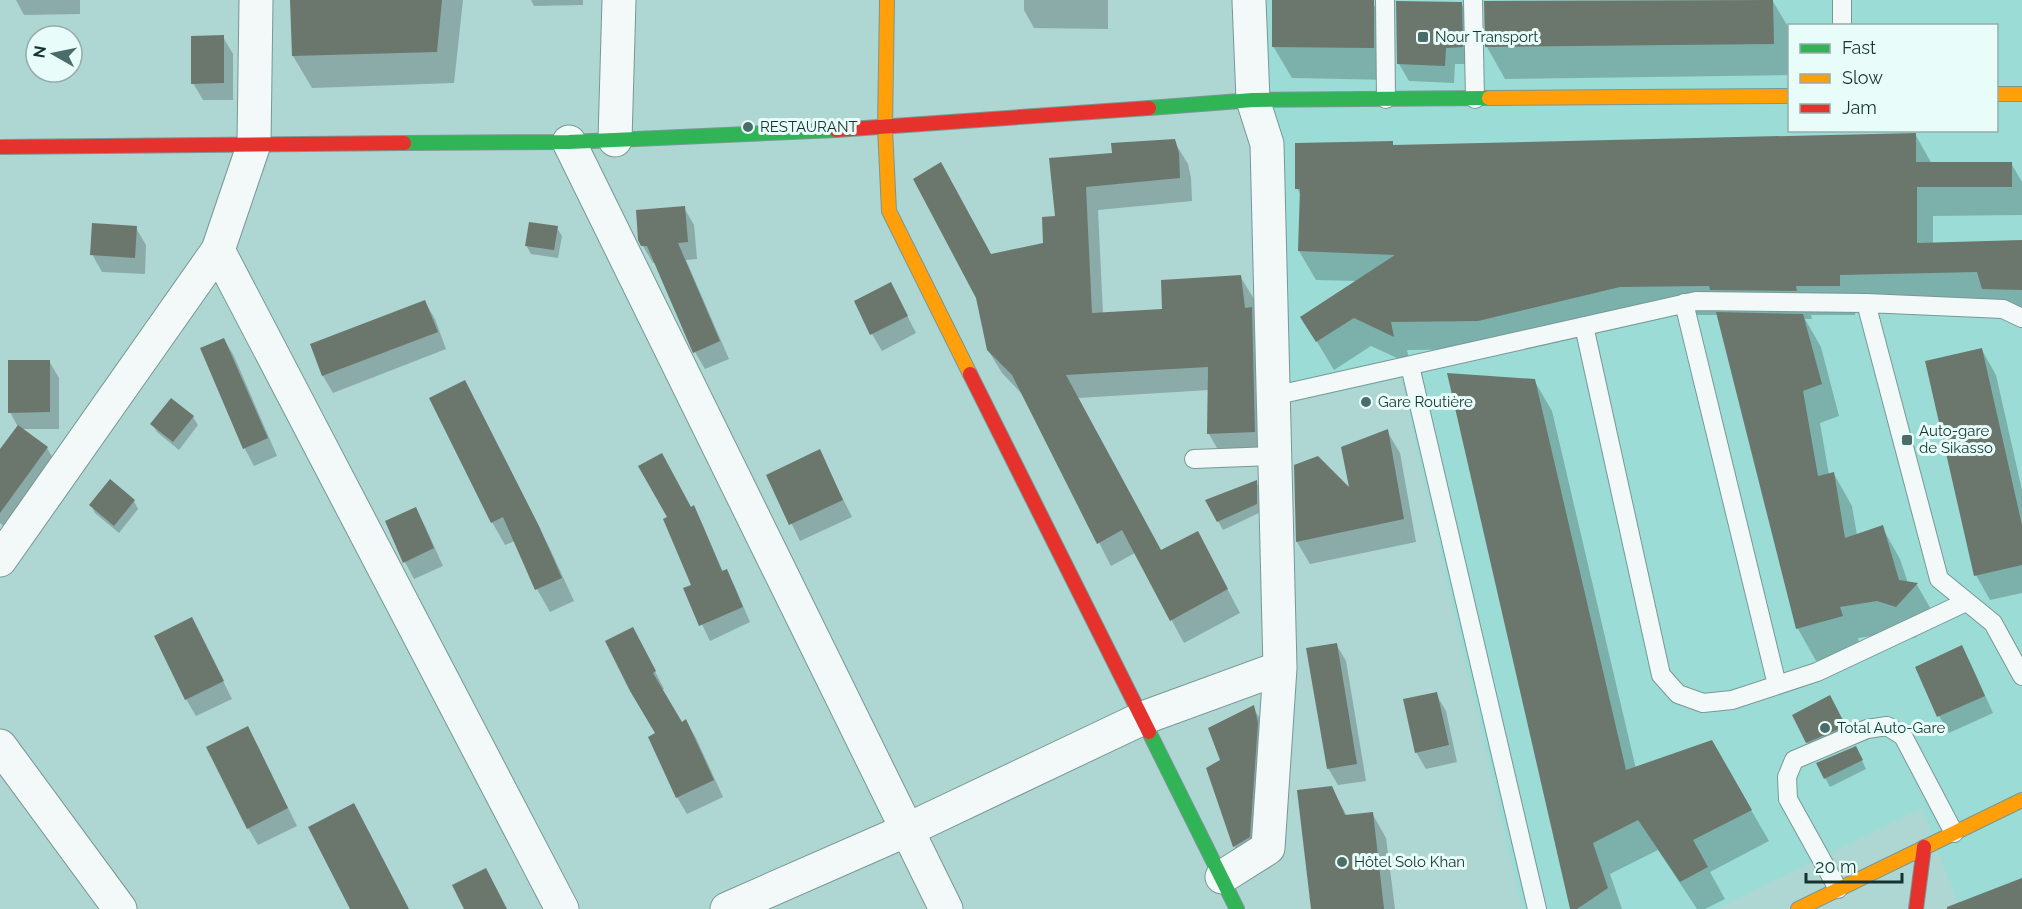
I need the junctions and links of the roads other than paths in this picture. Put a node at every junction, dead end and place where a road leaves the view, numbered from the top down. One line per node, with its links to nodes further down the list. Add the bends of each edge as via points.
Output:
1 (256, 0): 18 (street)
2 (619, 0): 16 (street)
3 (887, 0): 15 (main road)
4 (1249, 0): 14 (street)
5 (1385, 0): 12 (lane)
6 (1473, 0): 13 (lane)
7 (1842, 0): 8 (lane)
8 (1842, 24)
9 (1998, 94): 10 (main road)
10 (2022, 94)
11 (1788, 96): 13 (main road)
12 (1386, 99): 13 (main road); 14 (main road)
13 (1475, 99)
14 (1253, 100): 15 (main road); 26 (street, via 1267,144)
15 (885, 128): 16 (main road); 34 (main road, via 890,210)
16 (615, 140): 17 (main road)
17 (569, 142): 18 (main road); 37 (street)
18 (255, 144): 19 (main road); 20 (street)
19 (0, 147)
20 (218, 250): 29 (street); 43 (street)
21 (1684, 303): 22 (lane); 24 (lane); 33 (lane)
22 (1866, 303): 23 (lane, via 2003,309); 30 (lane, via 1939,579)
23 (2022, 318)
24 (1584, 326): 25 (lane); 33 (lane, via 1661,675 1678,694 1703,703 1732,700)
25 (1410, 366): 26 (lane); 47 (lane)
26 (1273, 396): 27 (street)
27 (1275, 456): 28 (lane); 31 (street)
28 (1194, 459)
29 (0, 560)
30 (1966, 602): 32 (lane, via 1993,623); 33 (lane, via 1816,672)
31 (1280, 668): 34 (street); 40 (street, via 1268,848)
32 (2022, 676)
33 (1777, 685)
34 (1143, 718): 37 (street); 40 (main road)
35 (0, 746): 42 (street)
36 (2022, 800): 38 (main road)
37 (907, 830): 44 (street); 45 (street)
38 (1954, 833): 39 (main road); 41 (lane, via 1903,736 1887,726 1867,729 1794,760 1787,777 1788,799)
39 (1924, 847): 41 (main road); 49 (main road)
40 (1222, 878): 46 (main road)
41 (1838, 889): 48 (main road)
42 (120, 909)
43 (562, 909)
44 (727, 909)
45 (946, 909)
46 (1237, 909)
47 (1537, 909)
48 (1798, 909)
49 (1916, 909)

